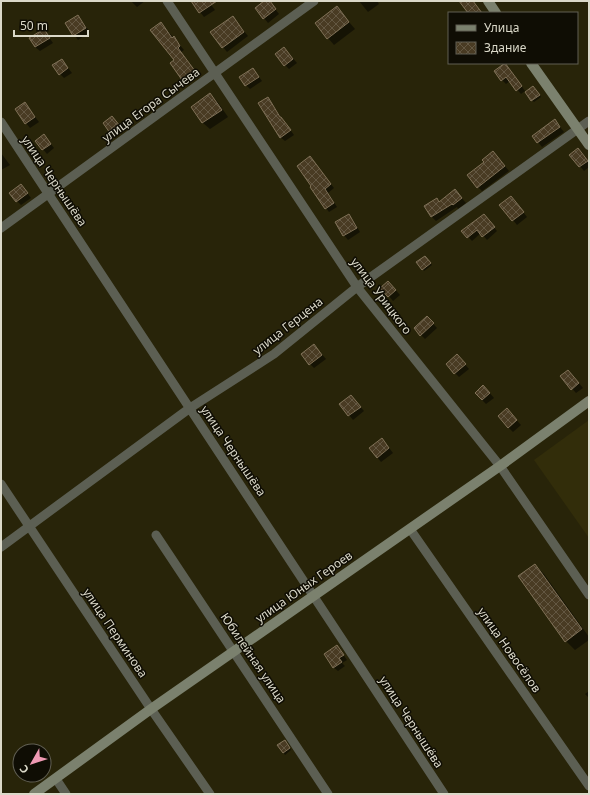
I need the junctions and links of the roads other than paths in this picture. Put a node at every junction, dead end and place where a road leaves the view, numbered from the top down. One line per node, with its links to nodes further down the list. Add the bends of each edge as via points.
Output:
1 (167, 1): 6 (street, улица Урицкого)
2 (314, 1): 6 (street, улица Егора Сычева)
3 (488, 1): 4 (street)
4 (495, 12)
5 (532, 64): 9 (street)
6 (214, 74): 11 (street, улица Егора Сычева); 13 (street, улица Урицкого)
7 (589, 121): 9 (street, улица Герцена)
8 (1, 122): 11 (street, улица Чернышёва)
9 (578, 130): 10 (street); 13 (street, улица Герцена)
10 (589, 145)
11 (48, 193): 12 (street, улица Егора Сычева); 15 (street, улица Чернышёва)
12 (1, 228)
13 (357, 287): 15 (street, улица Герцена, via 274,354); 16 (street, улица Урицкого)
14 (589, 401): 16 (street, улица Юных Героев)
15 (190, 408): 18 (street, улица Герцена); 22 (street, улица Чернышёва)
16 (500, 466): 19 (street, улица Юных Героев); 23 (street, улица Урицкого)
17 (1, 484): 18 (street, улица Перминова)
18 (29, 526): 21 (street, улица Герцена); 25 (street, улица Перминова)
19 (410, 529): 22 (street, улица Юных Героев); 27 (street, улица Новосёлов)
20 (156, 535): 24 (street, Юбилейная улица)
21 (1, 547)
22 (314, 595): 24 (street, улица Юных Героев); 32 (street, улица Чернышёва)
23 (589, 595)
24 (234, 651): 25 (street, улица Юных Героев); 31 (street, Юбилейная улица)
25 (151, 709): 26 (street, улица Юных Героев); 30 (street, улица Перминова)
26 (56, 779): 28 (street, улица Юных Героев); 29 (street)
27 (589, 786)
28 (34, 794)
29 (66, 794)
30 (210, 794)
31 (328, 794)
32 (444, 794)

